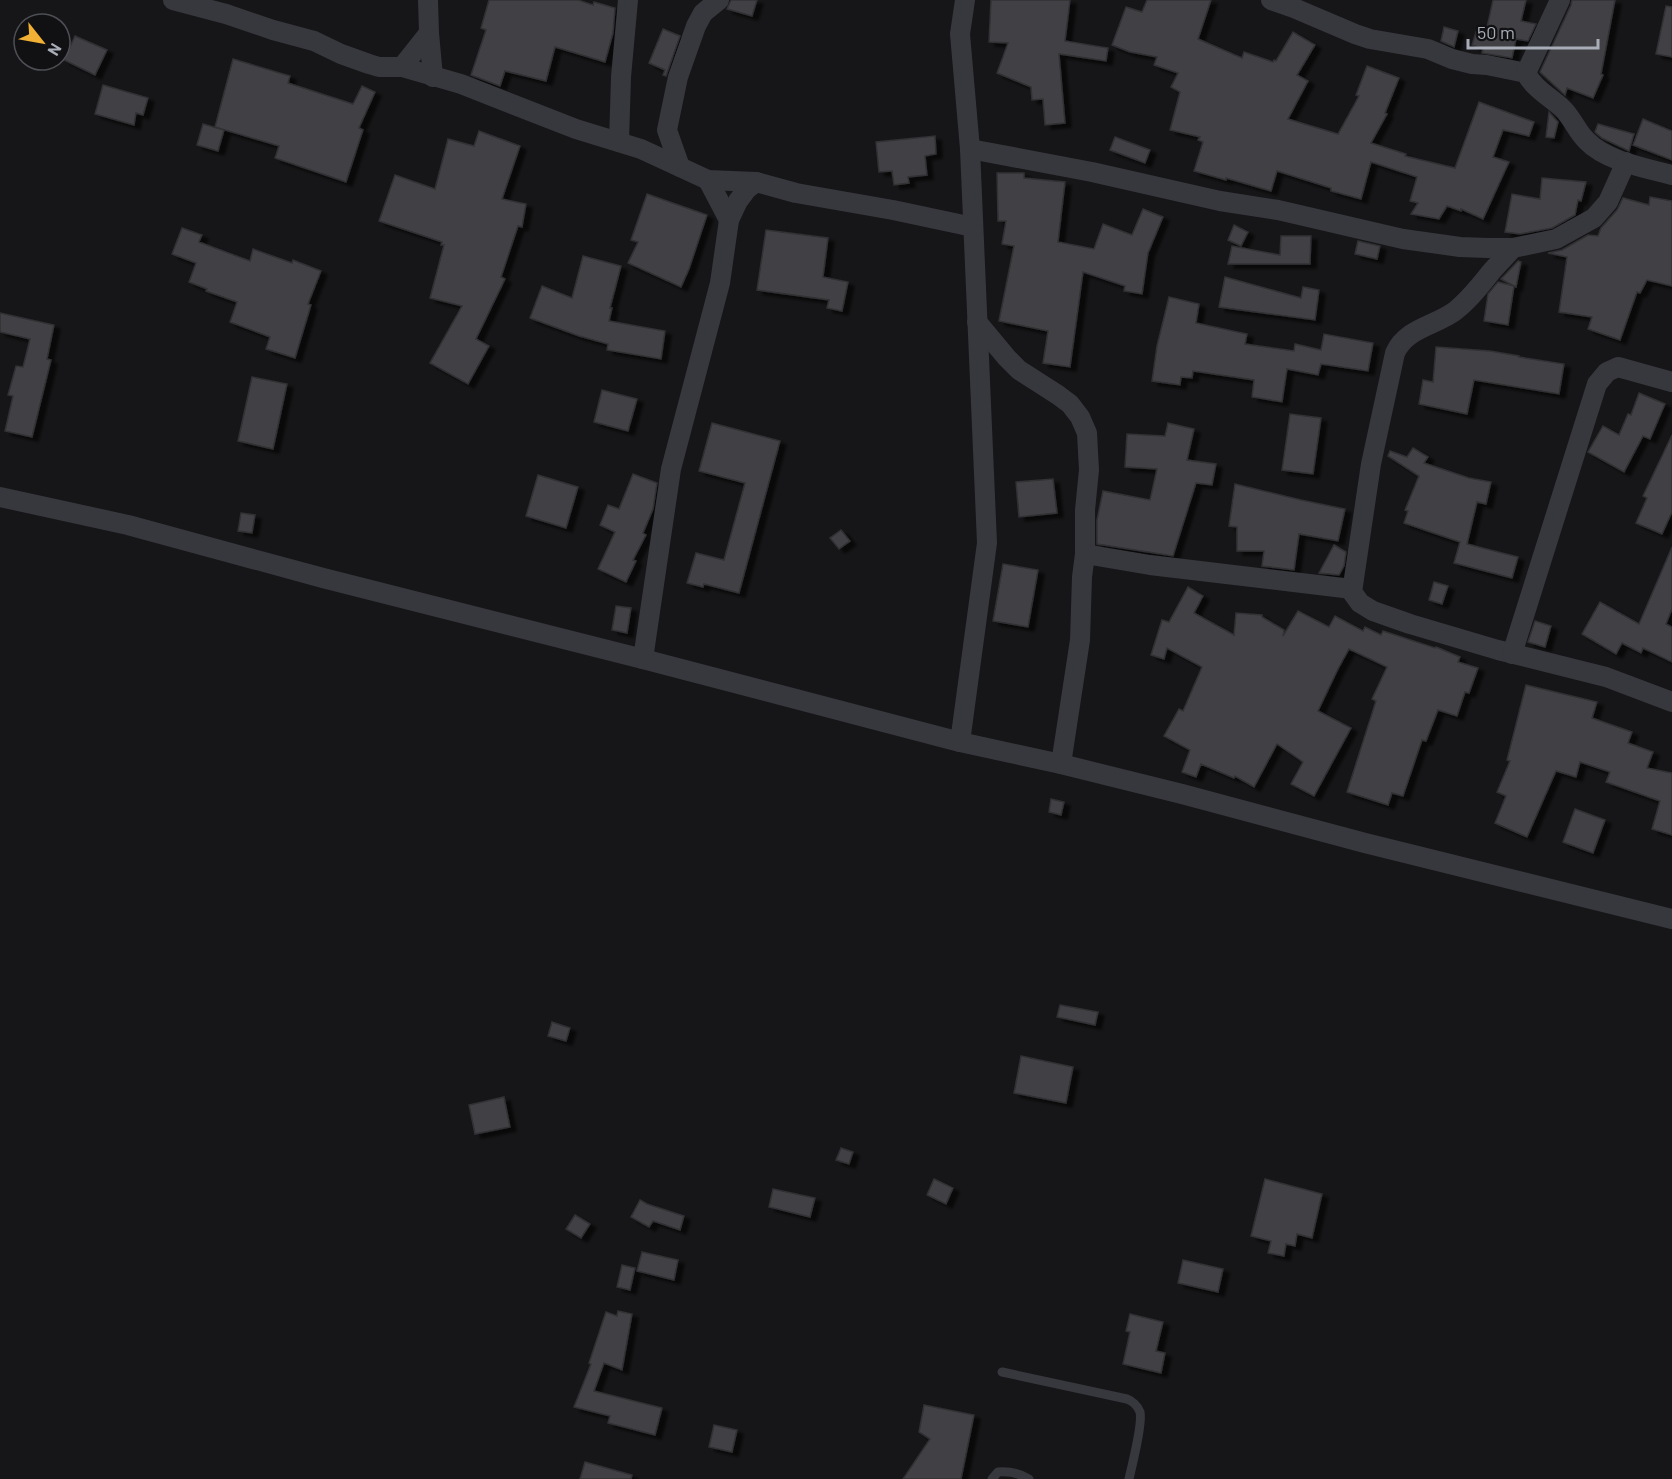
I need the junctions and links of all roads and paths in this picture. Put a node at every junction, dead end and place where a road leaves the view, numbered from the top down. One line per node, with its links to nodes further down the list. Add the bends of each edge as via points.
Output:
1 (173, 0): 9 (street, via 314,41 379,67)
2 (428, 0): 8 (street)
3 (628, 0): 13 (street)
4 (719, 0): 12 (street, via 703,13 696,26 678,77)
5 (965, 0): 15 (street, via 960,34)
6 (1271, 0): 10 (street, via 1370,39)
7 (1560, 0): 10 (street)
8 (429, 33): 9 (street); 11 (street)
9 (402, 67): 11 (street)
10 (1526, 73): 16 (street, via 1565,111 1587,141)
11 (433, 76): 13 (street)
12 (667, 130): 14 (street); 17 (street)
13 (619, 142): 14 (street)
14 (641, 149): 17 (street)
15 (970, 149): 22 (street); 23 (street, via 1403,239)
16 (1626, 162): 18 (street); 24 (street, via 1608,202 1594,218 1556,239)
17 (680, 167): 19 (street)
18 (1672, 175)
19 (708, 180): 20 (street); 21 (street)
20 (756, 182): 21 (street, via 738,201); 22 (street)
21 (729, 220): 32 (street, via 720,284 671,469)
22 (973, 226): 26 (street)
23 (1475, 248): 24 (street); 25 (street)
24 (1514, 248): 25 (street)
25 (1492, 271): 30 (street, via 1455,311 1413,333 1395,353 1371,464)
26 (977, 322): 29 (street, via 1019,370 1070,404 1080,417 1087,433 1088,460); 34 (street, via 987,543)
27 (1672, 382): 31 (street, via 1618,367 1607,372 1597,384)
28 (0, 497): 32 (street, via 128,525)
29 (1085, 554): 30 (street); 35 (street, via 1080,640)
30 (1352, 589): 31 (street, via 1355,598 1373,611)
31 (1512, 654): 33 (street, via 1606,677)
32 (643, 659): 34 (street)
33 (1672, 702)
34 (960, 742): 35 (street)
35 (1061, 764): 36 (street)
36 (1672, 920)
37 (1002, 1372): 40 (lane, via 1132,1401 1140,1413 1140,1425)
38 (992, 1479): 39 (lane, via 998,1472 1006,1471)
39 (1029, 1479)
40 (1129, 1479)

